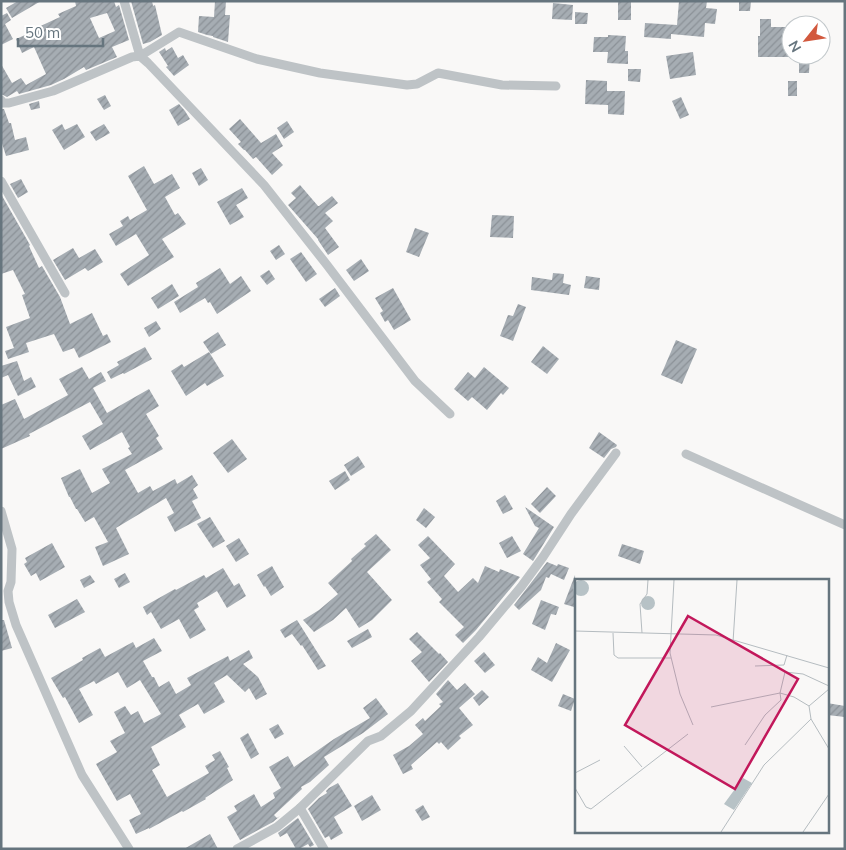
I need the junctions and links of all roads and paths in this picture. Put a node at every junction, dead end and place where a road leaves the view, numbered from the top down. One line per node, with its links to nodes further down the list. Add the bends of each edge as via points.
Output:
1 (124, 1): 2 (street)
2 (140, 56): 3 (street, via 179,32 257,59 329,75 407,85 417,84 438,73 502,85); 4 (street, via 53,92); 7 (street, via 264,185 415,381)
3 (556, 86)
4 (2, 102)
5 (1, 181): 6 (street)
6 (65, 293)
7 (450, 414)
8 (616, 453): 12 (street, via 543,557 480,637 411,711 381,736 368,741)
9 (686, 454): 11 (street)
10 (1, 511): 13 (street, via 12,549 8,591 16,625 82,775)
11 (845, 525)
12 (300, 808): 14 (street, via 277,827); 15 (street)
13 (129, 849)
14 (237, 849)
15 (324, 849)

